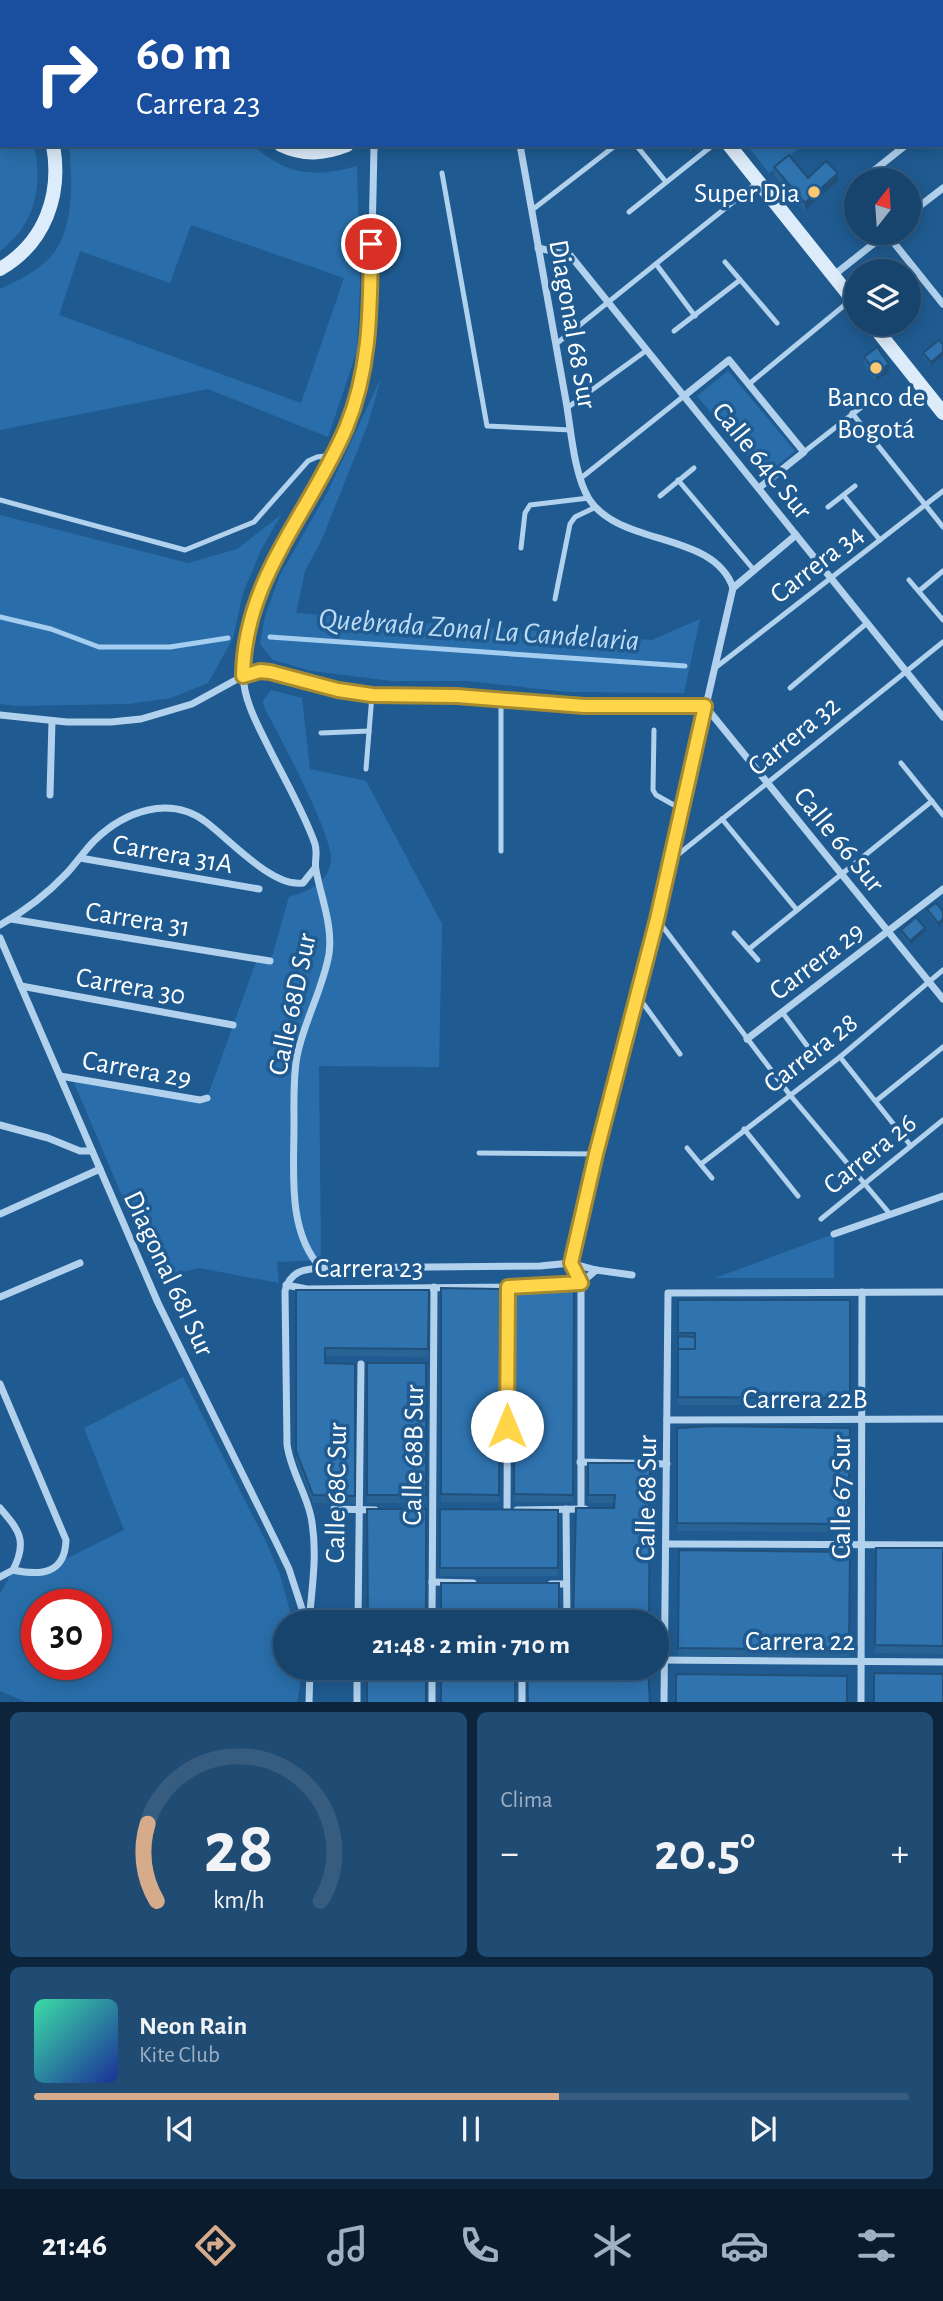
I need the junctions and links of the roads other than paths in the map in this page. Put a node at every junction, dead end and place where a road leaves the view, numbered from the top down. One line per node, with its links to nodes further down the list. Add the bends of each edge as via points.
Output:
1 (52, 147): 26 (street, via 54,188 48,214 38,235)
2 (285, 147): 3 (street, via 309,154)
3 (340, 147)
4 (374, 147): 47 (street, via 365,368)
5 (520, 147): 19 (street, Diagonal 68 Sur)
6 (613, 147): 19 (lane)
7 (638, 147): 16 (lane)
8 (710, 147): 16 (lane)
9 (731, 147): 15 (street)
10 (892, 147): 12 (street)
11 (904, 147): 12 (street)
12 (896, 153): 13 (street)
13 (877, 168)
14 (442, 173): 45 (lane, via 487,426)
15 (758, 181): 25 (lane); 27 (street)
16 (666, 182): 20 (lane)
17 (943, 188): 18 (street)
18 (921, 205)
19 (532, 210): 23 (street, Diagonal 68 Sur)
20 (629, 212)
21 (871, 245): 27 (street)
22 (896, 245): 31 (street)
23 (538, 247): 30 (street, Calle 64C Sur, via 570,255); 37 (street, Diagonal 68 Sur)
24 (725, 262): 28 (lane)
25 (656, 264): 30 (lane); 33 (lane)
26 (0, 269)
27 (833, 275): 29 (street)
28 (740, 280): 33 (lane); 34 (lane)
29 (844, 289)
30 (608, 302): 37 (lane); 38 (street, Calle 64C Sur)
31 (943, 303)
32 (844, 309): 39 (lane)
33 (695, 316): 35 (lane)
34 (777, 323)
35 (674, 331)
36 (882, 336): 43 (street)
37 (556, 344): 42 (street, Diagonal 68 Sur)
38 (647, 350): 40 (street, Calle 64C Sur); 42 (lane)
39 (749, 384): 40 (street, via 729,360); 46 (street)
40 (684, 396): 49 (lane); 52 (street, Calle 64C Sur)
41 (868, 402): 44 (lane)
42 (567, 408): 45 (street, Diagonal 68 Sur)
43 (943, 413)
44 (852, 414): 46 (lane); 58 (lane)
45 (571, 430): 49 (street, Diagonal 68 Sur)
46 (804, 452): 52 (street)
47 (333, 455): 57 (lane, via 308,461 254,522 185,550); 77 (street, via 268,570 248,632)
48 (694, 468): 50 (lane)
49 (581, 478): 56 (street, Diagonal 68 Sur)
50 (678, 480): 54 (lane); 65 (lane)
51 (856, 486): 55 (lane)
52 (759, 488): 62 (street, Calle 64C Sur)
53 (943, 491): 58 (lane, Carrera 34)
54 (660, 496)
55 (844, 496): 60 (lane); 63 (lane)
56 (589, 498): 59 (street, Diagonal 68 Sur); 64 (lane, via 530,505)
57 (0, 500)
58 (925, 505): 61 (lane); 63 (lane, Carrera 34)
59 (596, 507): 69 (street, via 633,528 708,556 725,570); 71 (lane, via 570,524)
60 (828, 507)
61 (943, 527)
62 (796, 535): 65 (street); 67 (street, Calle 64C Sur)
63 (880, 540): 67 (lane, Carrera 34)
64 (521, 548)
65 (754, 570): 69 (street)
66 (943, 572): 70 (lane)
67 (831, 578): 73 (street, Calle 64C Sur); 75 (lane, Carrera 34)
68 (909, 580): 70 (lane)
69 (733, 588): 75 (street)
70 (919, 591): 72 (lane)
71 (555, 599)
72 (943, 620)
73 (867, 623): 76 (street, Calle 64C Sur); 78 (lane)
74 (943, 642): 76 (lane, Carrera 32)
75 (715, 668): 81 (street)
76 (906, 671): 83 (street, Calle 64C Sur); 90 (lane, Carrera 32)
77 (243, 676): 79 (street, via 270,672); 84 (street, via 169,713 111,722); 99 (street, Calle 68D Sur, via 253,717 313,838)
78 (790, 688)
79 (372, 695): 80 (street); 86 (lane)
80 (501, 700): 81 (street, via 612,707); 96 (lane)
81 (705, 706): 90 (street, Calle 66 Sur); 93 (street)
82 (0, 715): 84 (street)
83 (943, 717)
84 (52, 721): 91 (street)
85 (654, 730): 93 (lane, via 653,790)
86 (369, 732): 87 (lane); 89 (lane)
87 (321, 733)
88 (901, 762): 92 (lane)
89 (366, 769)
90 (767, 783): 95 (lane, Carrera 32); 100 (street, Calle 66 Sur)
91 (50, 795)
92 (932, 801): 94 (lane); 100 (lane)
93 (681, 809): 98 (street)
94 (943, 815)
95 (722, 819): 98 (lane, Carrera 32); 103 (lane)
96 (501, 851)
97 (80, 858): 99 (street, via 126,818 166,808 197,816 288,883 303,883); 102 (street, Carrera 31A); 104 (street, via 48,891)
98 (669, 861): 105 (street)
99 (315, 869): 149 (street, Calle 68D Sur, via 329,925 330,951 297,1056 294,1160 296,1211 312,1258)
100 (841, 874): 103 (lane); 107 (street, Calle 66 Sur)
101 (943, 888): 107 (street, Carrera 29)
102 (259, 890)
103 (797, 910): 110 (lane)
104 (11, 919): 106 (street); 112 (street, Carrera 31)
105 (657, 919): 116 (street); 120 (lane)
106 (0, 925)
107 (889, 932): 114 (street, Calle 66 Sur); 118 (street, Carrera 29)
108 (734, 933): 110 (lane)
109 (0, 938): 115 (street, Diagonal 68I Sur)
110 (749, 949): 111 (lane)
111 (758, 960)
112 (270, 961)
113 (943, 970): 114 (lane, Carrera 28)
114 (928, 981): 117 (street, Calle 66 Sur); 124 (lane, Carrera 28)
115 (21, 986): 119 (street, Carrera 30); 125 (street, Diagonal 68I Sur)
116 (637, 995): 122 (lane); 136 (street)
117 (943, 999)
118 (782, 1012): 120 (street, Carrera 29); 123 (lane)
119 (233, 1025)
120 (747, 1040): 126 (lane)
121 (943, 1047): 128 (lane)
122 (680, 1054)
123 (814, 1055)
124 (840, 1057): 126 (lane, Carrera 28); 128 (lane)
125 (60, 1076): 127 (street, Carrera 29); 134 (street, Diagonal 68I Sur)
126 (790, 1095): 131 (lane, Carrera 28); 140 (lane)
127 (207, 1098)
128 (876, 1101): 132 (lane)
129 (943, 1120): 132 (lane, Carrera 26)
130 (0, 1125): 134 (street)
131 (744, 1129): 137 (lane, Carrera 28); 141 (lane)
132 (911, 1146): 140 (lane, Carrera 26)
133 (687, 1149): 137 (lane)
134 (92, 1151): 138 (street, Diagonal 68I Sur)
135 (479, 1153): 136 (lane)
136 (596, 1154): 148 (street)
137 (701, 1164): 139 (lane)
138 (100, 1169): 143 (street); 191 (street, Diagonal 68I Sur, via 158,1303 283,1556)
139 (712, 1178)
140 (865, 1183): 144 (lane); 145 (lane, Carrera 26)
141 (799, 1196)
142 (943, 1196): 144 (street)
143 (0, 1214)
144 (890, 1214): 146 (street)
145 (821, 1219)
146 (834, 1234)
147 (80, 1263): 158 (street)
148 (571, 1263): 149 (street, Carrera 23); 150 (street, Carrera 23); 152 (street)
149 (321, 1268): 153 (street, Carrera 23, via 296,1272)
150 (596, 1270): 151 (street, Carrera 23); 152 (street)
151 (632, 1275)
152 (581, 1283): 155 (street, Carrera 23); 168 (street)
153 (286, 1285): 154 (street, Carrera 23, via 306,1289); 192 (street, via 287,1444 312,1518 315,1565)
154 (434, 1287): 155 (street, Carrera 23); 163 (street, Calle 68B Sur)
155 (508, 1287): 181 (street)
156 (943, 1292): 157 (street)
157 (862, 1293): 165 (street, Calle 68 Sur, via 668,1293); 166 (street, Calle 67 Sur)
158 (0, 1297)
159 (347, 1363): 160 (street)
160 (361, 1364): 161 (street); 175 (street, Calle 68C Sur)
161 (373, 1364)
162 (421, 1365): 163 (street)
163 (433, 1366): 178 (street, Calle 68B Sur)
164 (0, 1384): 185 (street, via 66,1540 66,1553 54,1569 37,1573)
165 (667, 1419): 166 (street, Carrera 22B); 169 (street, Calle 68 Sur)
166 (861, 1419): 167 (street, Carrera 22B); 183 (street, Calle 67 Sur)
167 (943, 1419)
168 (580, 1462): 169 (street); 173 (street)
169 (667, 1464): 182 (street, Calle 68 Sur)
170 (0, 1508): 185 (street, via 19,1533 20,1553)
171 (334, 1509): 175 (street)
172 (566, 1509): 173 (street); 181 (street); 190 (street)
173 (581, 1509): 174 (street)
174 (594, 1509)
175 (360, 1510): 176 (street); 193 (street, Calle 68C Sur)
176 (384, 1510)
177 (420, 1510): 178 (street)
178 (432, 1510): 179 (street); 187 (street, Calle 68B Sur)
179 (444, 1510)
180 (494, 1510): 181 (street)
181 (507, 1510)
182 (666, 1544): 183 (street); 196 (street, Calle 68 Sur)
183 (861, 1544): 184 (street); 198 (street, Calle 67 Sur)
184 (943, 1545)
185 (13, 1570): 186 (street)
186 (0, 1577)
187 (432, 1582): 188 (street); 194 (street, Calle 68B Sur)
188 (485, 1583)
189 (539, 1584): 190 (street)
190 (566, 1584): 195 (street)
191 (302, 1610)
192 (310, 1610)
193 (358, 1610)
194 (432, 1610)
195 (567, 1610)
196 (663, 1610)
197 (669, 1660): 198 (street, Carrera 22)
198 (861, 1661): 199 (street, Carrera 22); 210 (street, Calle 67 Sur)
199 (943, 1662)
200 (310, 1680): 205 (street)
201 (357, 1680): 206 (street)
202 (432, 1680): 207 (street)
203 (522, 1680): 208 (street)
204 (662, 1680): 209 (street, Calle 68 Sur)
205 (309, 1702)
206 (357, 1702)
207 (432, 1702)
208 (522, 1702)
209 (664, 1702)
210 (861, 1702)

